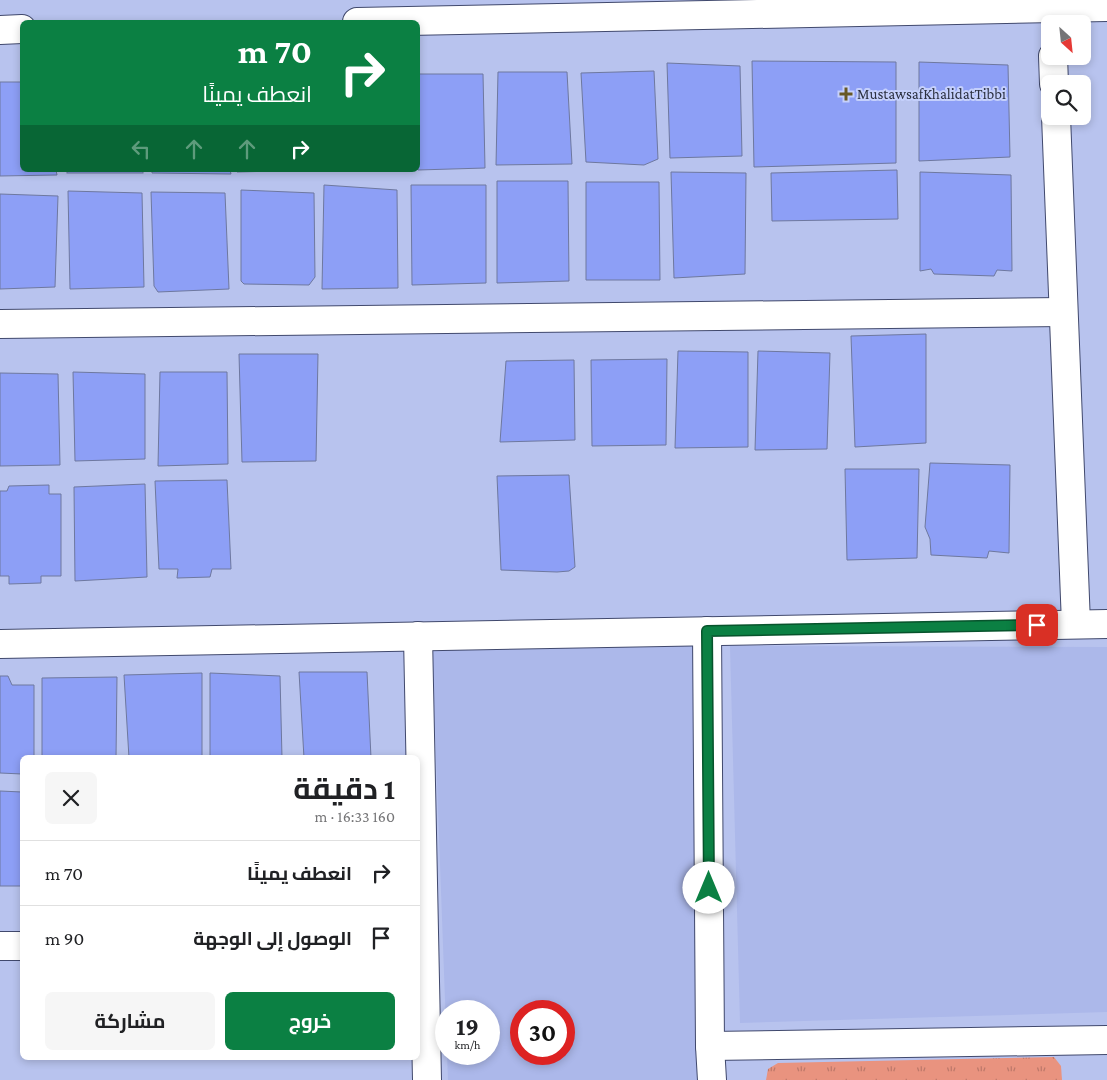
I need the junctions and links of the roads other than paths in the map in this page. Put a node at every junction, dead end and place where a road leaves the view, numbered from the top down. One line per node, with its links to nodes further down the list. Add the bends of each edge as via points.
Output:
1 (1107, 7): 3 (street)
2 (508, 10): 4 (street); 5 (street)
3 (1057, 15)
4 (1041, 16)
5 (382, 20)
6 (20, 29): 7 (street)
7 (0, 30)
8 (1056, 125): 9 (street)
9 (1064, 312): 10 (street); 11 (street)
10 (0, 324)
11 (1076, 624): 12 (street); 13 (street)
12 (1107, 624)
13 (707, 631): 14 (street); 22 (street)
14 (418, 636): 15 (street); 16 (street)
15 (0, 644)
16 (419, 755)
17 (420, 838): 18 (street)
18 (421, 939): 23 (street)
19 (0, 946): 20 (street)
20 (20, 946)
21 (1107, 1040): 22 (street)
22 (710, 1046): 24 (street)
23 (426, 1080)
24 (712, 1080)

